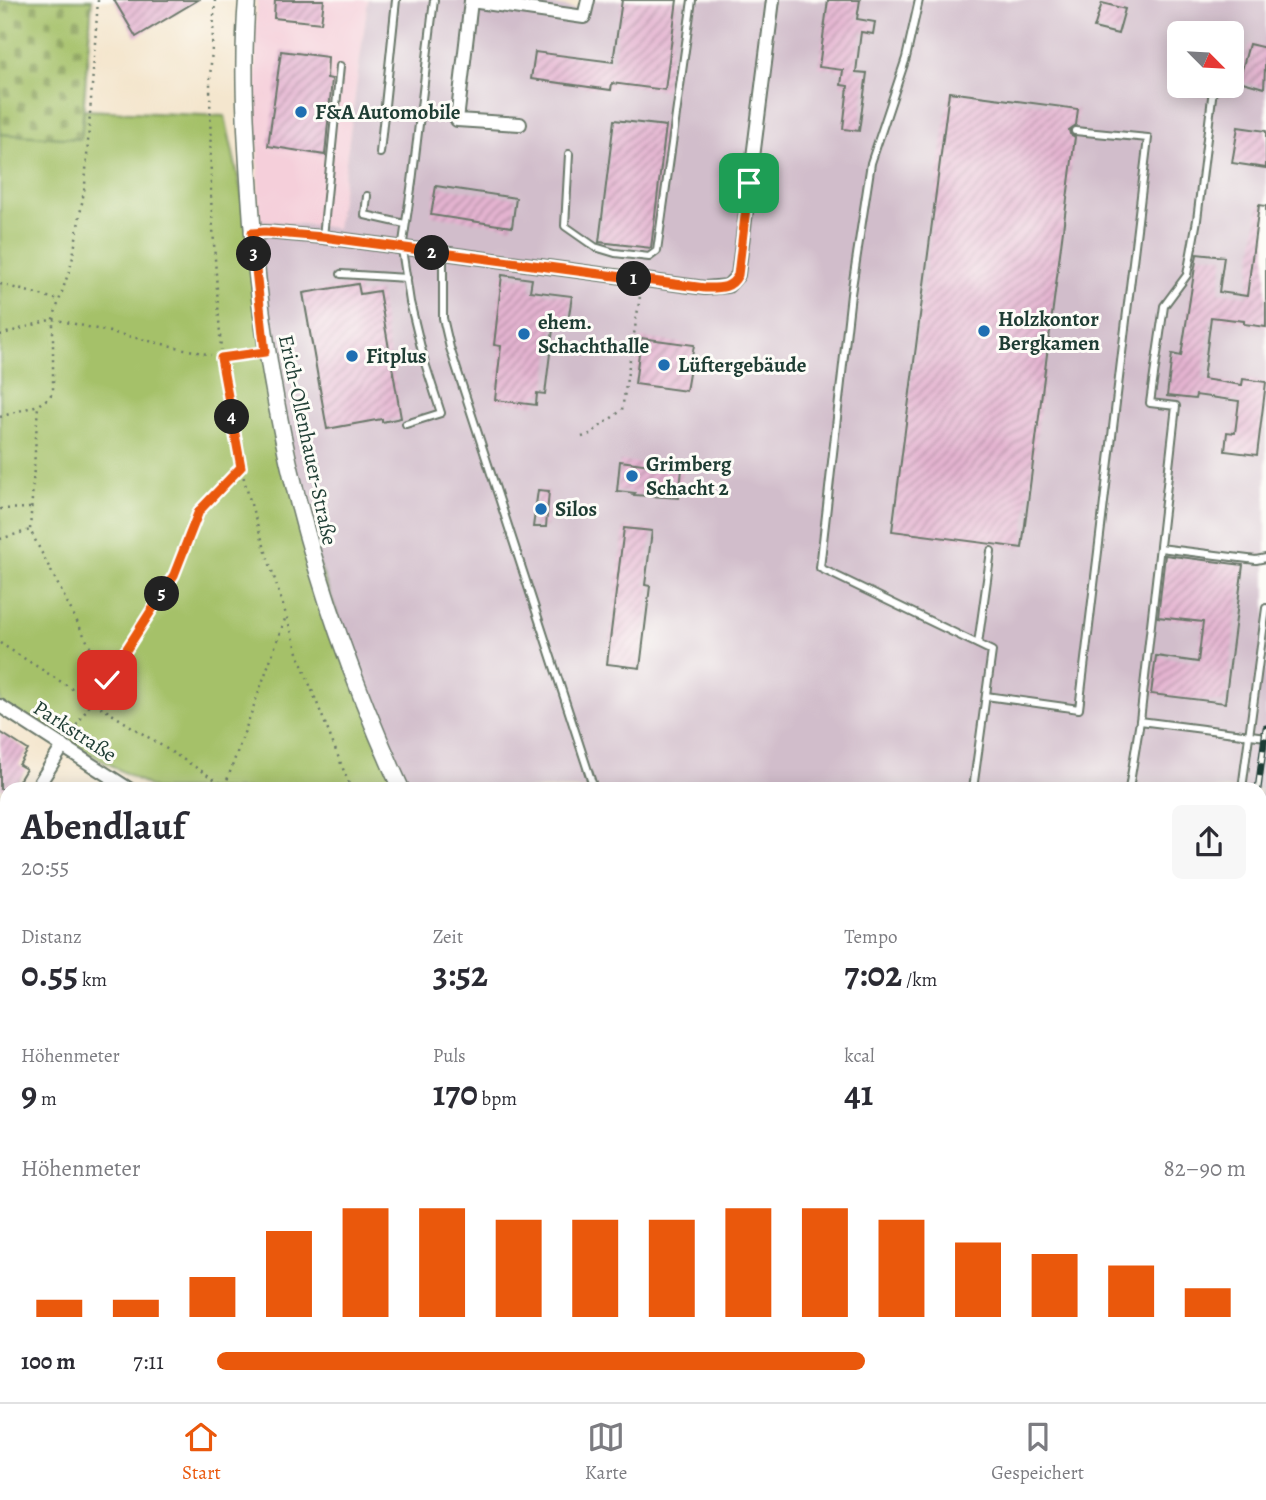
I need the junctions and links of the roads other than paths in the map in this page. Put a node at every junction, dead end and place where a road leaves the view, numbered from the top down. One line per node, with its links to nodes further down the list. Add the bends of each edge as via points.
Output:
1 (247, 0): 16 (street, Erich-Ollenhauer-Straße, via 246,131)
2 (396, 0): 12 (lane)
3 (434, 0): 15 (lane)
4 (588, 0): 10 (street, via 584,17 471,1 457,120)
5 (692, 0): 13 (lane, via 657,251 649,257 615,253 595,247 565,226)
6 (773, 0): 19 (street, via 735,280 728,286 705,288)
7 (919, 0): 29 (lane, via 906,58 871,163 820,568)
8 (340, 66): 17 (lane)
9 (1212, 98): 25 (lane, via 1187,275 1164,306 1150,403 1176,406)
10 (520, 124)
11 (1075, 131): 30 (lane, via 1148,138 1079,709)
12 (380, 153)
13 (569, 154)
14 (368, 196): 15 (lane, via 365,215)
15 (405, 224): 18 (lane)
16 (252, 233): 17 (street); 22 (street, Erich-Ollenhauer-Straße)
17 (323, 237): 18 (street)
18 (402, 248): 19 (street); 21 (lane)
19 (443, 254): 39 (lane, via 443,318 450,348)
20 (341, 274): 21 (lane)
21 (407, 278): 24 (lane, via 424,360 441,413)
22 (265, 352): 23 (lane); 38 (street, Erich-Ollenhauer-Straße, via 315,567)
23 (221, 358)
24 (406, 424)
25 (1160, 548): 27 (lane); 32 (lane)
26 (991, 551): 29 (lane)
27 (1266, 558)
28 (1266, 608): 33 (lane)
29 (978, 644): 30 (lane, via 992,651)
30 (986, 696): 40 (lane)
31 (0, 706): 35 (street, Parkstraße)
32 (1140, 721): 33 (lane); 41 (lane)
33 (1250, 734): 34 (lane); 42 (lane)
34 (1266, 737)
35 (63, 746): 36 (street); 37 (street, Parkstraße)
36 (40, 782)
37 (118, 782)
38 (398, 782)
39 (592, 782)
40 (974, 782)
41 (1130, 782)
42 (1243, 782)

